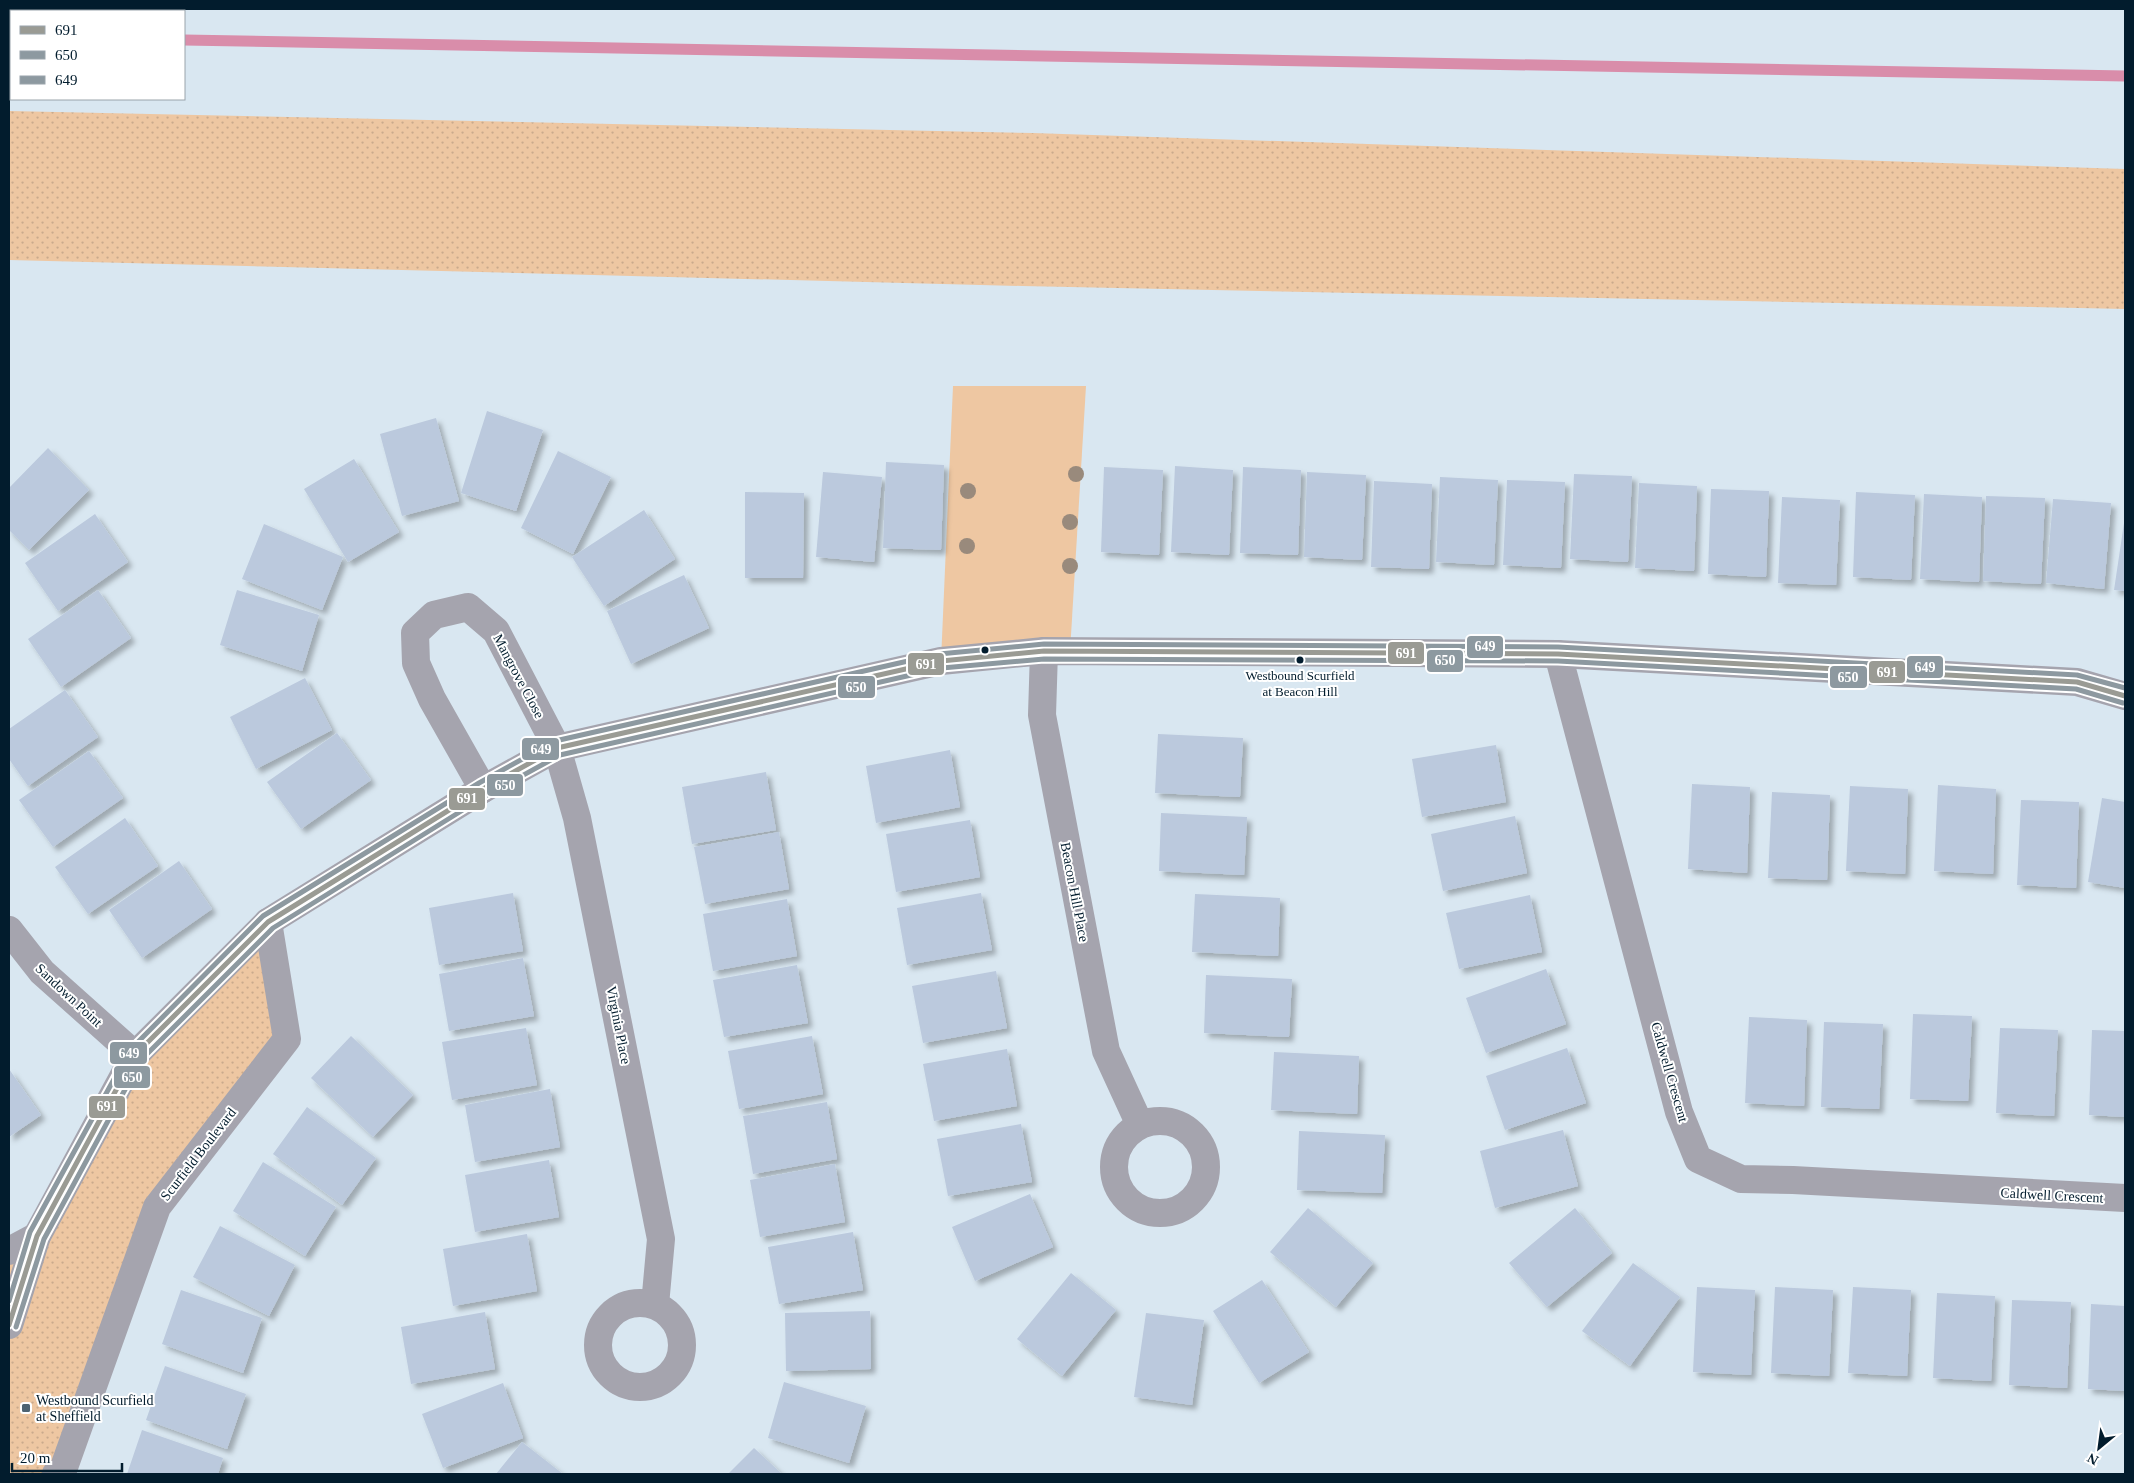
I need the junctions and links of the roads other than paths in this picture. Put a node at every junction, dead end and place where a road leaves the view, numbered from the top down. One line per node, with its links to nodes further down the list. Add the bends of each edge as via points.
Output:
1 (1044, 651): 2 (street); 4 (street, via 941,661); 9 (street, Beacon Hill Place, via 1042,714 1106,1051)
2 (1558, 654): 3 (street, via 2077,682); 10 (street, Caldwell Crescent, via 1678,1112 1698,1159 1741,1179)
3 (2125, 696)
4 (557, 748): 5 (street); 5 (street, Mangrove Close, via 496,631 468,607 434,615 415,633 416,663); 13 (street, Virginia Place, via 578,818 661,1239)
5 (482, 790): 6 (street)
6 (268, 922): 8 (street); 15 (street, Scurfield Boulevard, via 287,1039 156,1207 63,1470)
7 (9, 930): 8 (street, Sandown Point, via 42,972)
8 (135, 1055): 11 (street)
9 (1140, 1125)
10 (2125, 1198)
11 (37, 1236): 12 (street); 14 (street)
12 (9, 1250)
13 (655, 1305)
14 (9, 1325)
15 (56, 1474)

